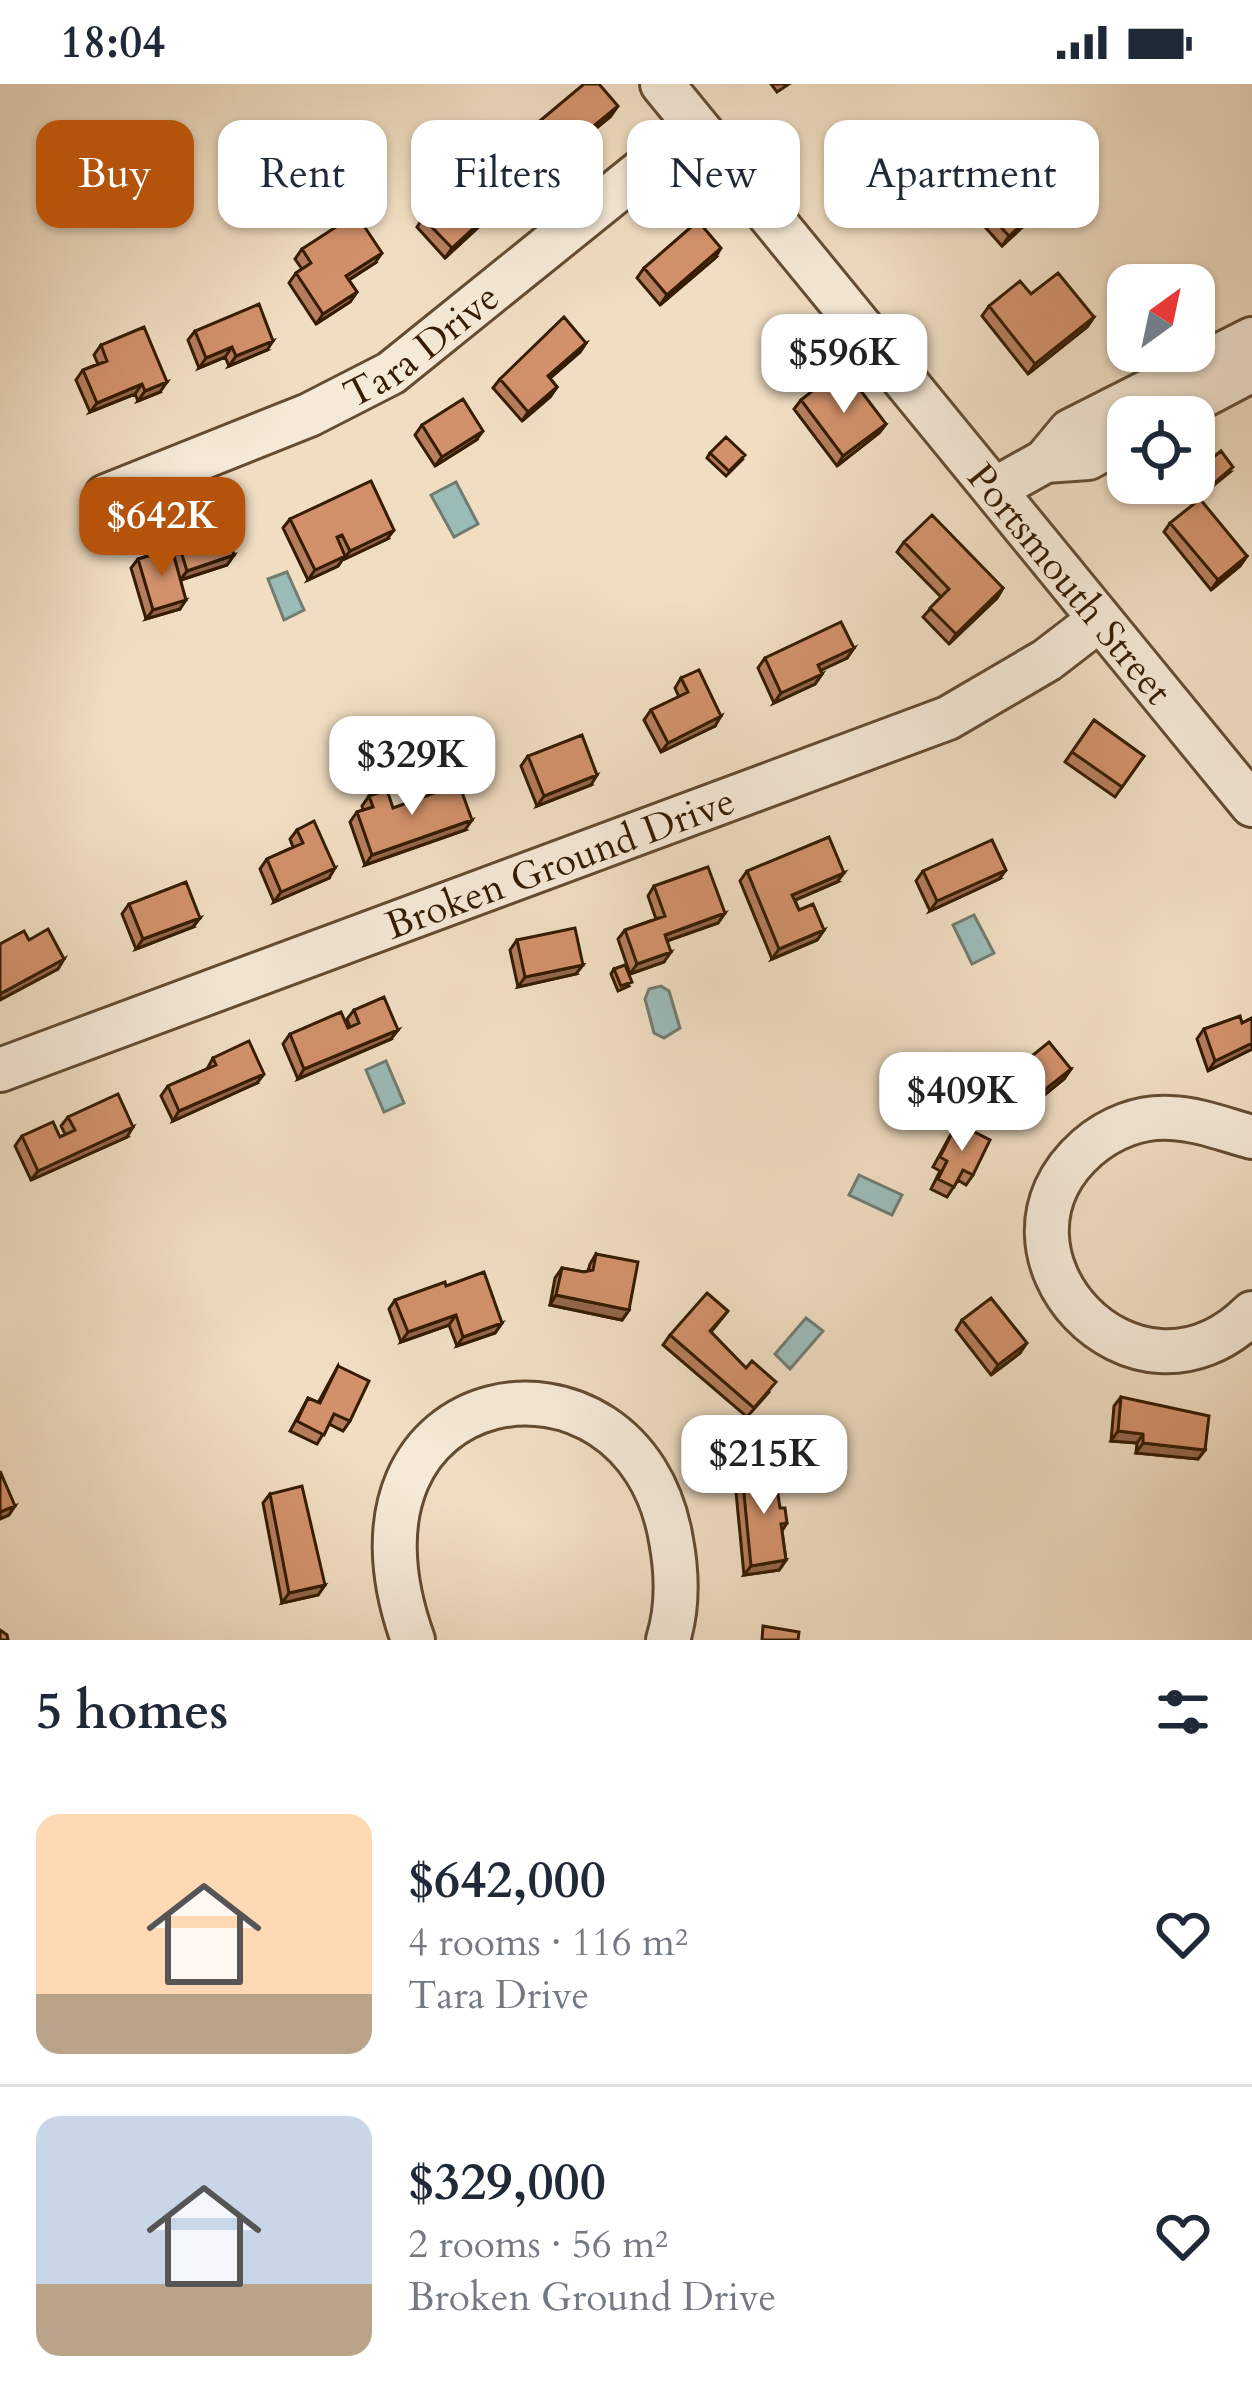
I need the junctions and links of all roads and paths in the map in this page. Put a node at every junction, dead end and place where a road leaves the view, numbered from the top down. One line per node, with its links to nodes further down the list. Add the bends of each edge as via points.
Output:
1 (662, 84): 2 (street, Portsmouth Street)
2 (690, 120)
3 (627, 184): 11 (street, Tara Drive, via 391,373 309,415)
4 (779, 228): 10 (street, Portsmouth Street)
5 (1252, 339): 9 (street, via 1070,431)
6 (1252, 370): 7 (street)
7 (1202, 396)
8 (1107, 448): 9 (street, via 1088,458)
9 (1045, 460): 10 (street)
10 (995, 489): 12 (street, Portsmouth Street)
11 (106, 496)
12 (1099, 620): 13 (street, Portsmouth Street); 14 (street, Broken Ground Drive, via 948,718)
13 (1252, 806)
14 (0, 1070)
15 (1252, 1137): 16 (street, via 1174,1118 1101,1136 1055,1193 1048,1240 1072,1305 1128,1346 1197,1348)
16 (1252, 1313)
17 (413, 1640): 18 (street, via 392,1540 408,1474 445,1431 525,1403 581,1414 650,1477 675,1562)
18 (668, 1640)

